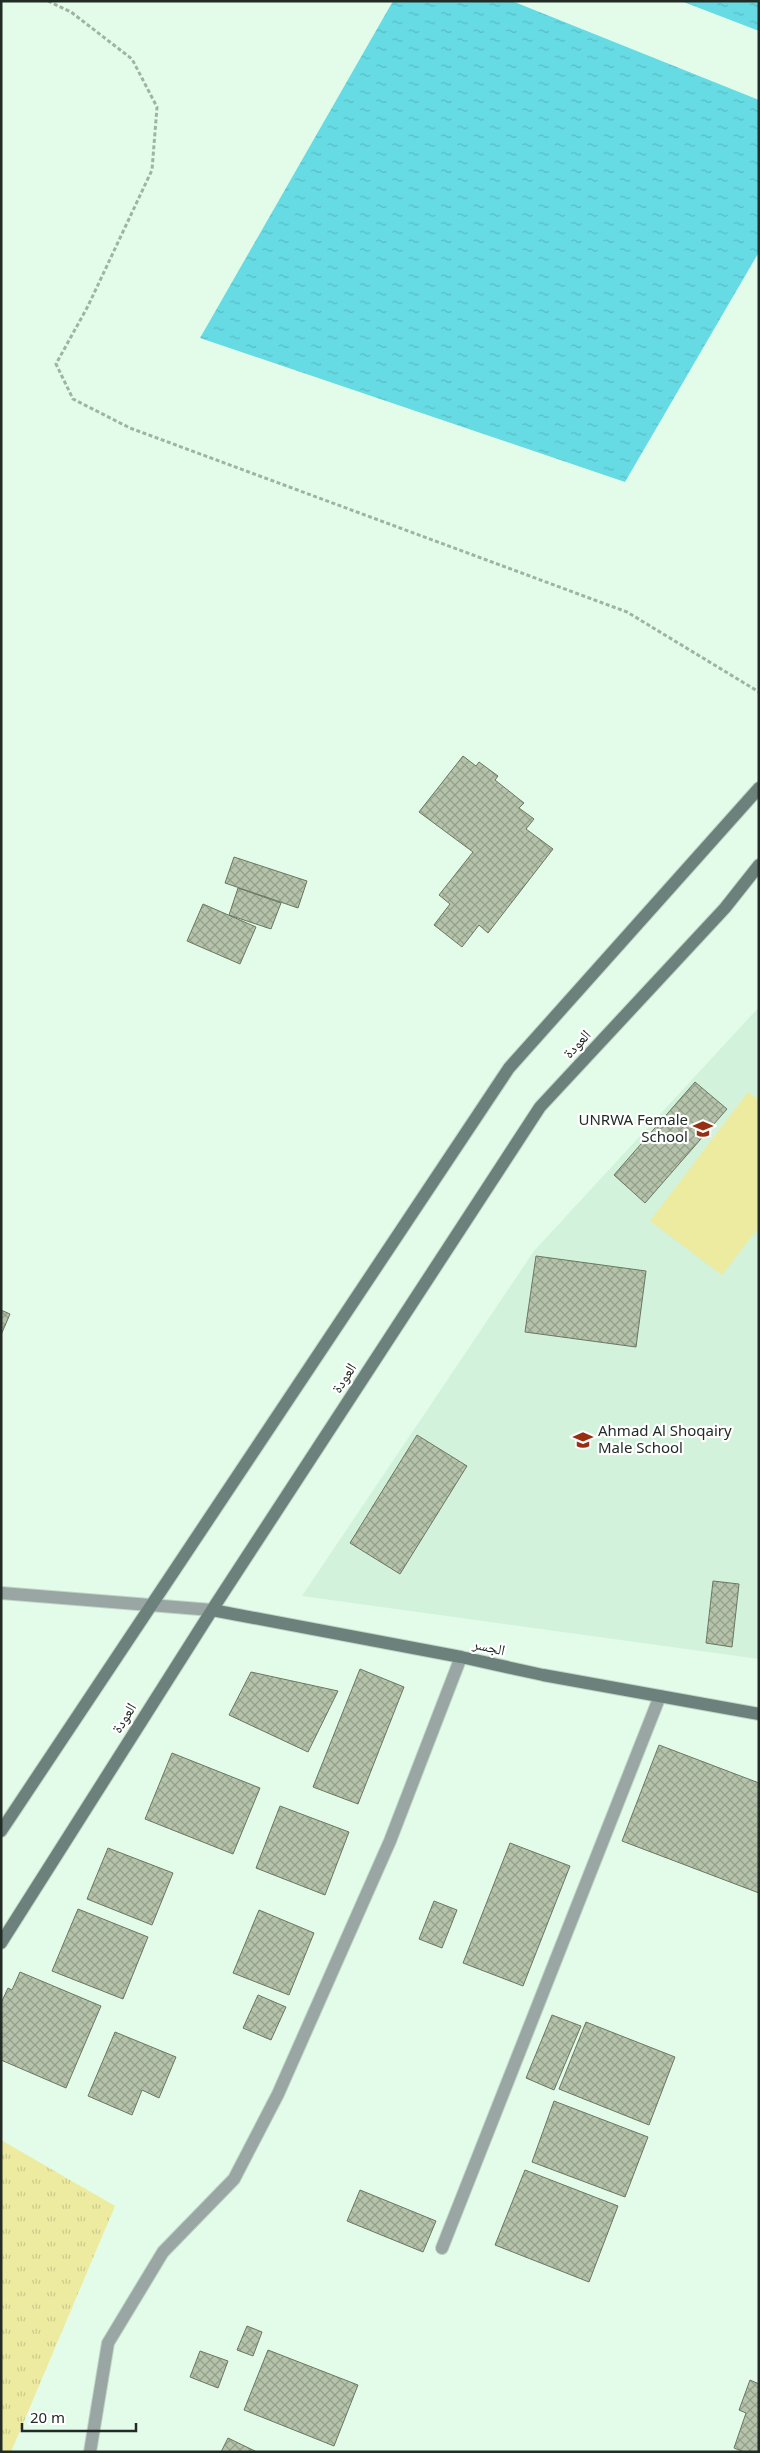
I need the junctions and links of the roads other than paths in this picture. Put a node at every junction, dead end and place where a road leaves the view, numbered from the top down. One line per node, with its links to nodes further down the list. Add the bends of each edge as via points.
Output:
1 (759, 788): 4 (main road, via 509,1068)
2 (759, 865): 5 (main road, العودة, via 726,908 540,1107)
3 (1, 1593): 4 (street)
4 (149, 1606): 5 (street); 9 (main road)
5 (212, 1610): 6 (main road, الجسر); 10 (main road, العودة)
6 (461, 1657): 7 (main road, الجسر); 12 (street, via 390,1841 278,2094 234,2179 163,2252 108,2343)
7 (660, 1696): 8 (main road, الجسر); 11 (street)
8 (759, 1714)
9 (1, 1831)
10 (1, 1943)
11 (442, 2248)
12 (90, 2452)

